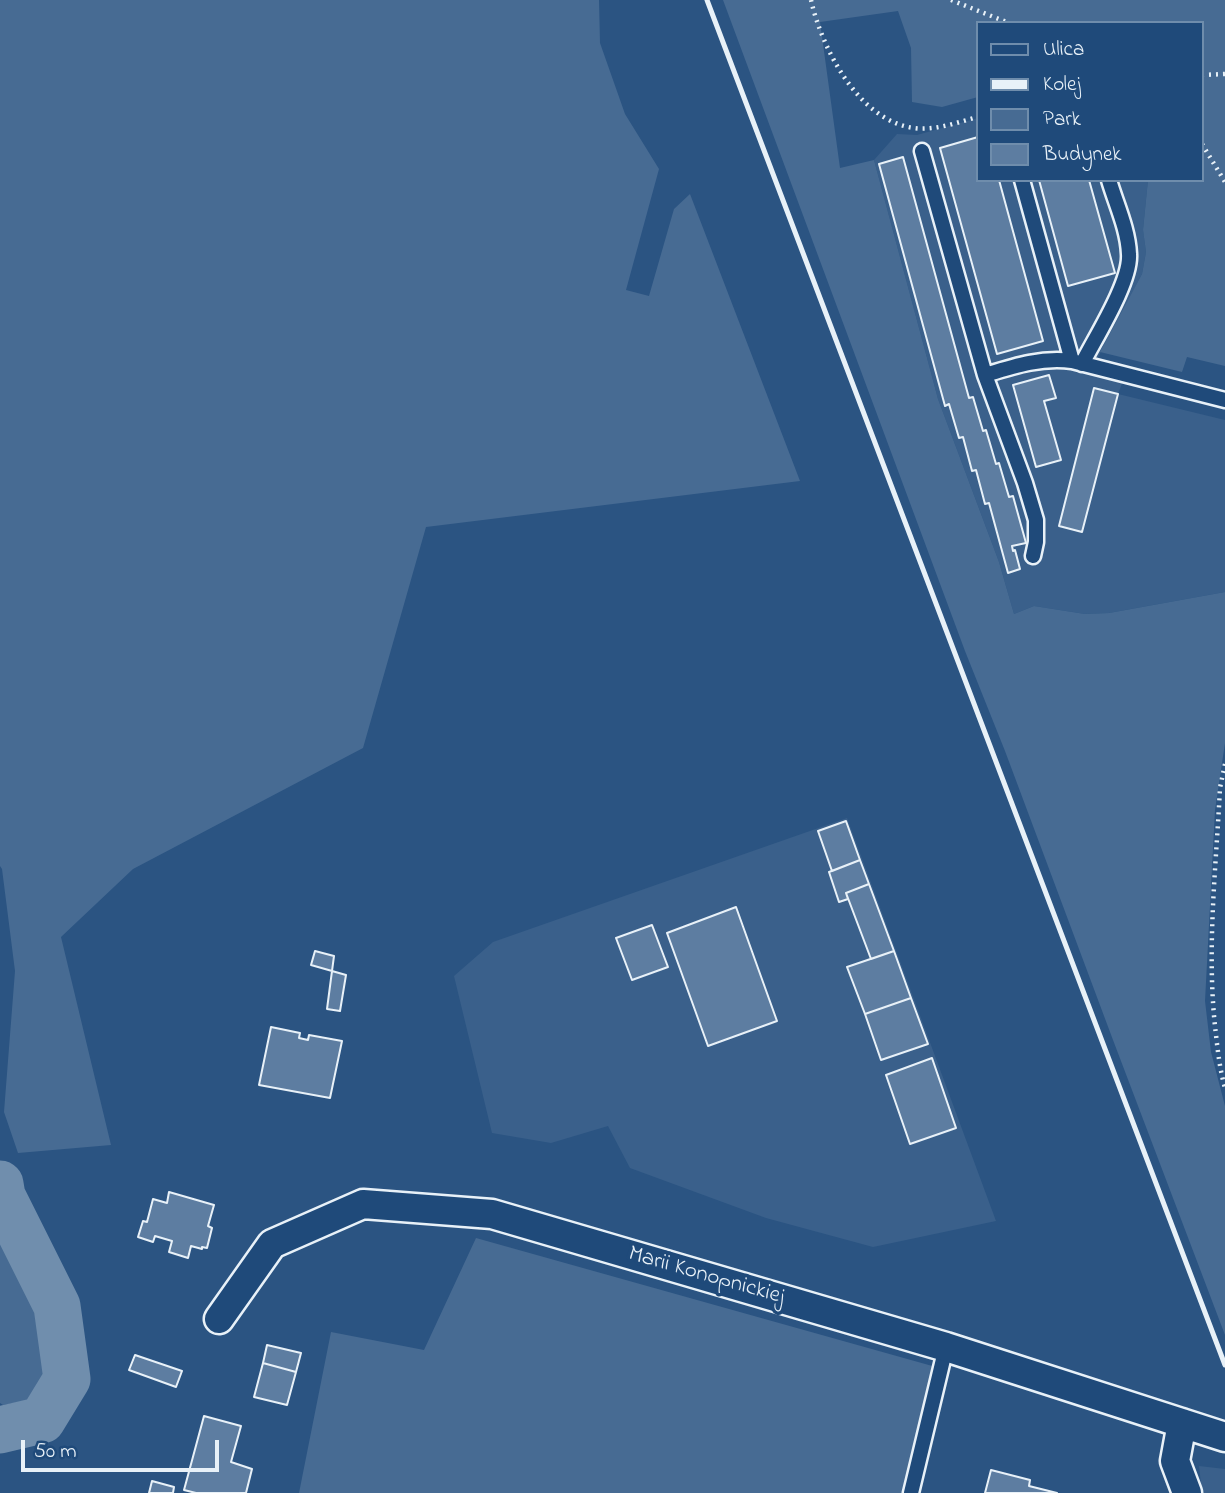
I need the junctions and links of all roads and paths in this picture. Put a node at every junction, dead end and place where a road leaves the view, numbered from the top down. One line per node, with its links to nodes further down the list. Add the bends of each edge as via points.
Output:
1 (811, 0): 6 (path, via 844,79 876,112 917,129)
2 (951, 0): 3 (path)
3 (1004, 21)
4 (1225, 74): 5 (path)
5 (1204, 75)
6 (976, 118)
7 (1204, 147): 11 (path)
8 (922, 151): 13 (lane)
9 (1023, 182): 12 (lane)
10 (1111, 182): 12 (lane, via 1128,242 1127,274)
11 (1225, 182)
12 (1077, 362): 13 (lane, via 1034,361); 14 (lane)
13 (985, 375): 15 (lane, via 1036,520)
14 (1225, 400)
15 (1033, 556)
16 (1225, 764): 17 (path, via 1212,964 1213,1012)
17 (1225, 1088)
18 (219, 1319): 19 (street, Marii Konopnickiej, via 272,1244 363,1203 492,1214)
19 (946, 1347): 20 (street, Marii Konopnickiej); 22 (lane)
20 (1182, 1423): 21 (street, Marii Konopnickiej); 23 (street, via 1175,1461)
21 (1225, 1437)
22 (911, 1493)
23 (1187, 1493)

